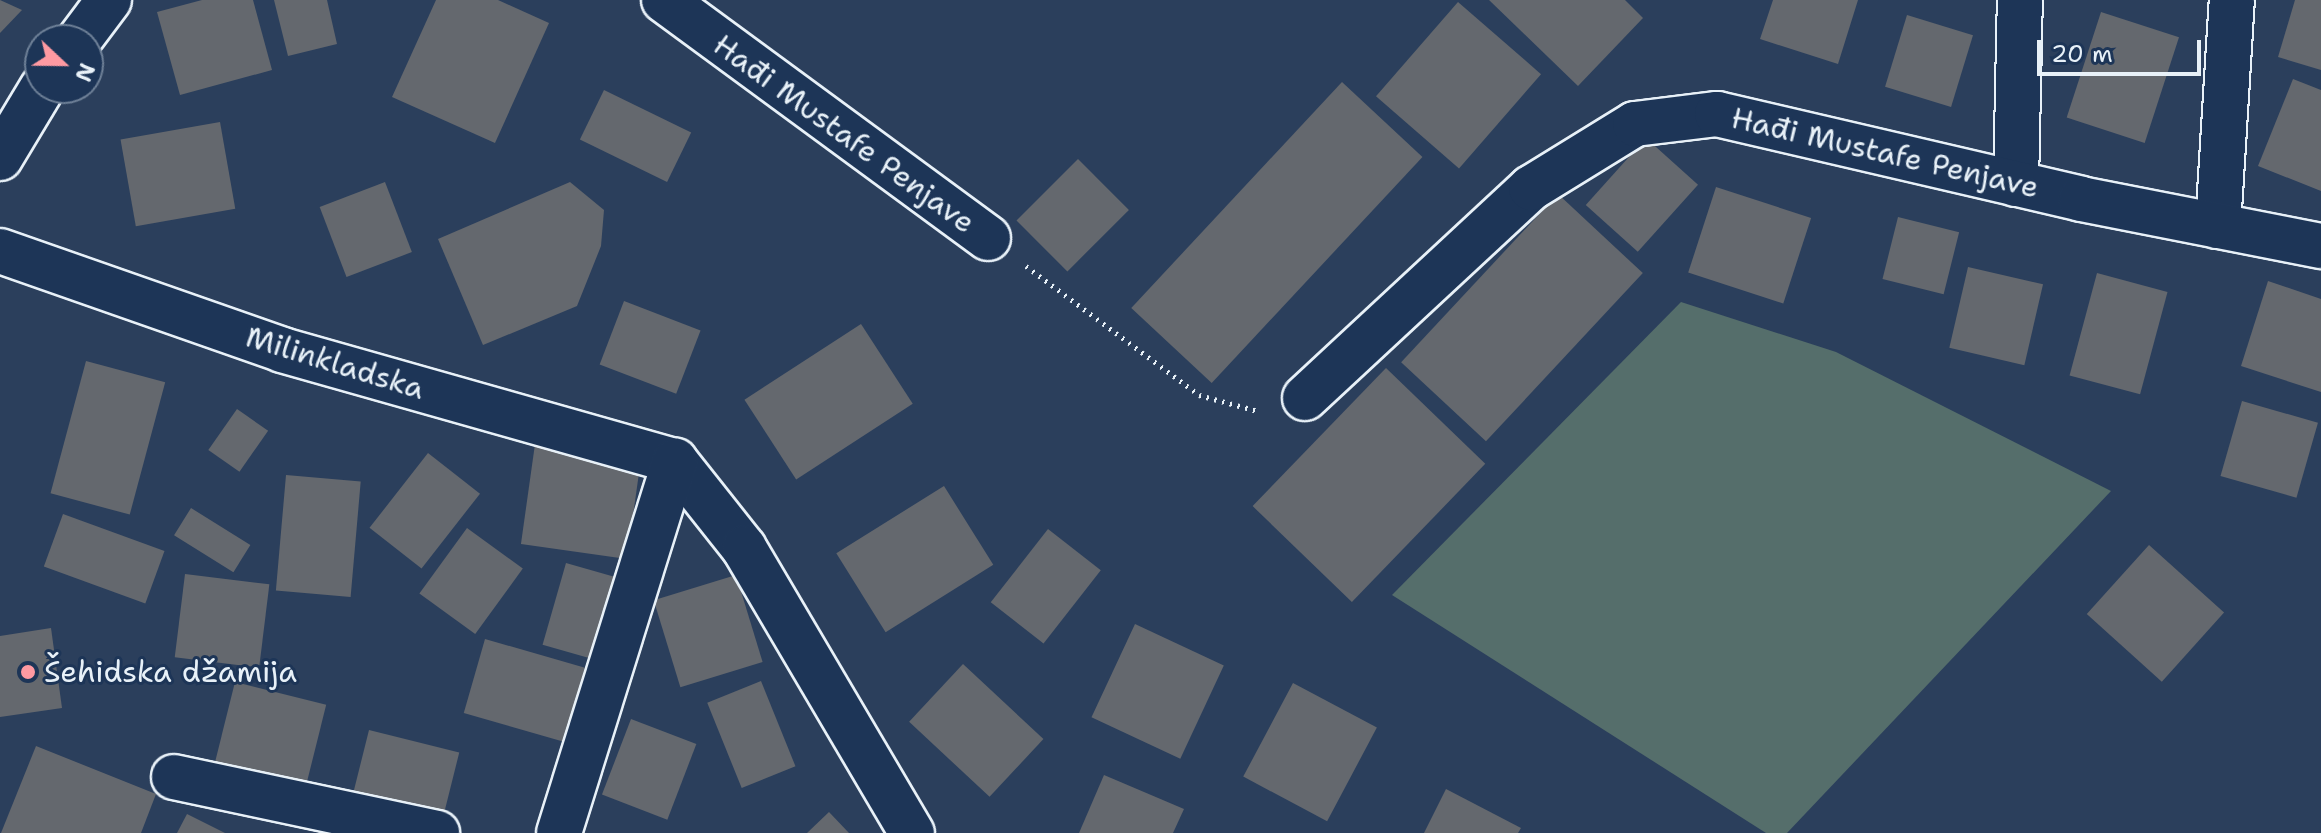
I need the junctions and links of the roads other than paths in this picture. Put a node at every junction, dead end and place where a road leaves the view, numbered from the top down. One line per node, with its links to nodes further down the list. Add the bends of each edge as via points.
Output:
1 (109, 0): 5 (street)
2 (664, 0): 10 (street, Hađi Mustafe Penjave)
3 (2020, 0): 8 (street)
4 (2232, 0): 9 (street)
5 (91, 24)
6 (32, 104): 7 (street)
7 (0, 158)
8 (2016, 184): 9 (street, Hađi Mustafe Penjave); 13 (street, Hađi Mustafe Penjave, via 1717,114 1635,124 1531,188)
9 (2218, 226): 11 (street, Hađi Mustafe Penjave)
10 (988, 238)
11 (2321, 246)
12 (0, 251): 14 (street, Milinkladska, via 282,350)
13 (1305, 398)
14 (675, 461): 17 (street); 18 (street, via 744,548)
15 (174, 777): 16 (street)
16 (437, 833)
17 (559, 833)
18 (912, 833)

